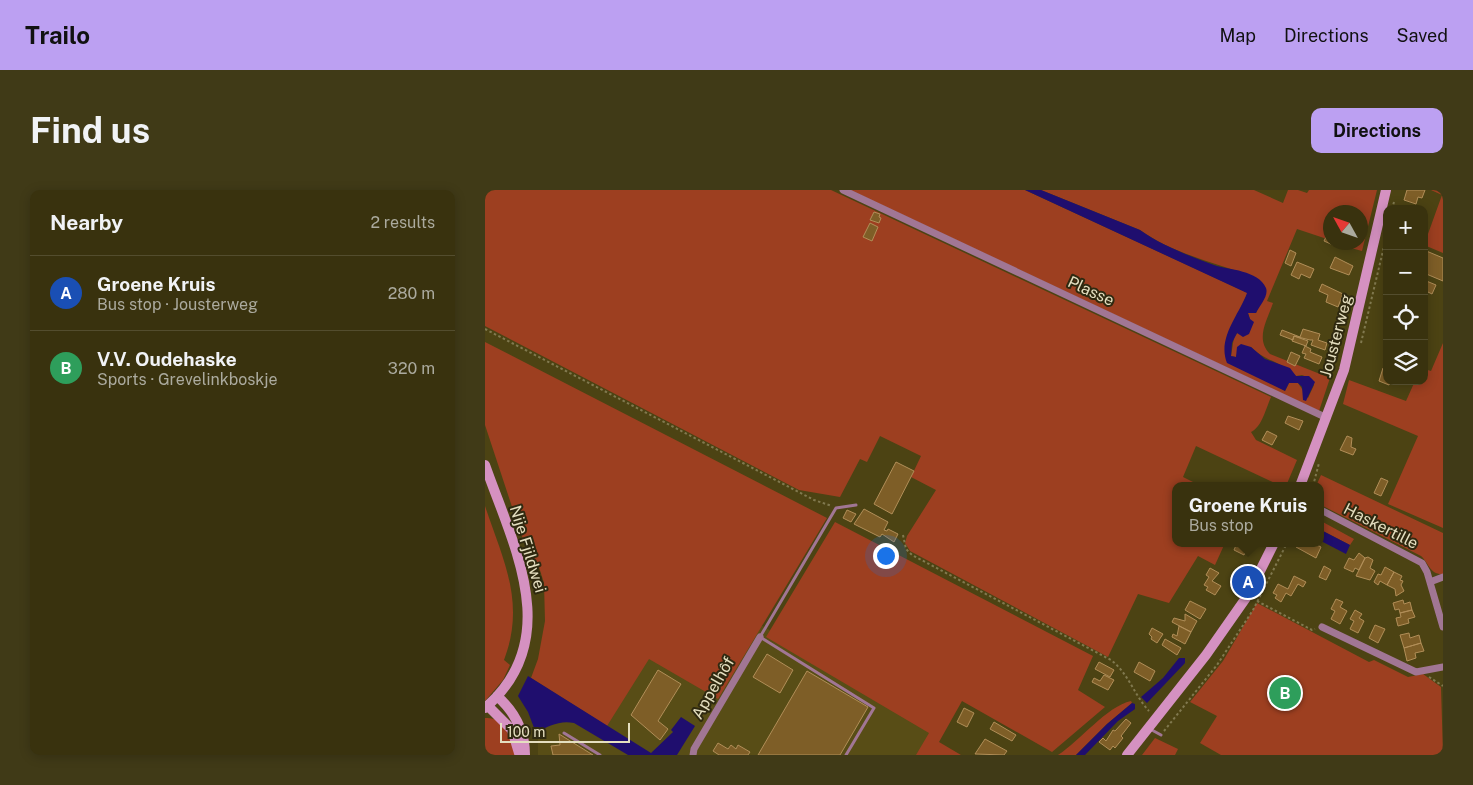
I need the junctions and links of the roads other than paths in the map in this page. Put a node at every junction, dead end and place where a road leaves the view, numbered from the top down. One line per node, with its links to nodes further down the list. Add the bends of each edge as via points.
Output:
1 (843, 190): 3 (street, Plasse)
2 (1387, 190): 3 (street, Jousterweg, via 1353,334)
3 (1327, 418): 5 (street, Jousterweg)
4 (485, 465): 15 (street, Nije Fjildwei, via 525,580 529,604 522,653 510,679)
5 (1302, 482)
6 (856, 505): 13 (lane, via 836,508)
7 (1324, 512): 10 (street, Haskertille, via 1417,558 1425,567)
8 (1272, 547): 17 (street, via 1253,598)
9 (1443, 577): 10 (street)
10 (1430, 582): 12 (street, Haskertille)
11 (1322, 627): 14 (street, via 1409,670 1421,672)
12 (1443, 627)
13 (760, 637): 23 (street, Appelhôf); 24 (lane, via 874,708)
14 (1443, 667)
15 (497, 696): 16 (street, Nije Fjildwei); 21 (street, via 507,705 519,726)
16 (487, 707): 20 (street, via 512,730)
17 (1149, 728): 19 (lane); 25 (street)
18 (564, 733): 22 (lane)
19 (1161, 735)
20 (519, 755)
21 (525, 755)
22 (600, 755)
23 (693, 755)
24 (846, 755)
25 (1127, 755)

